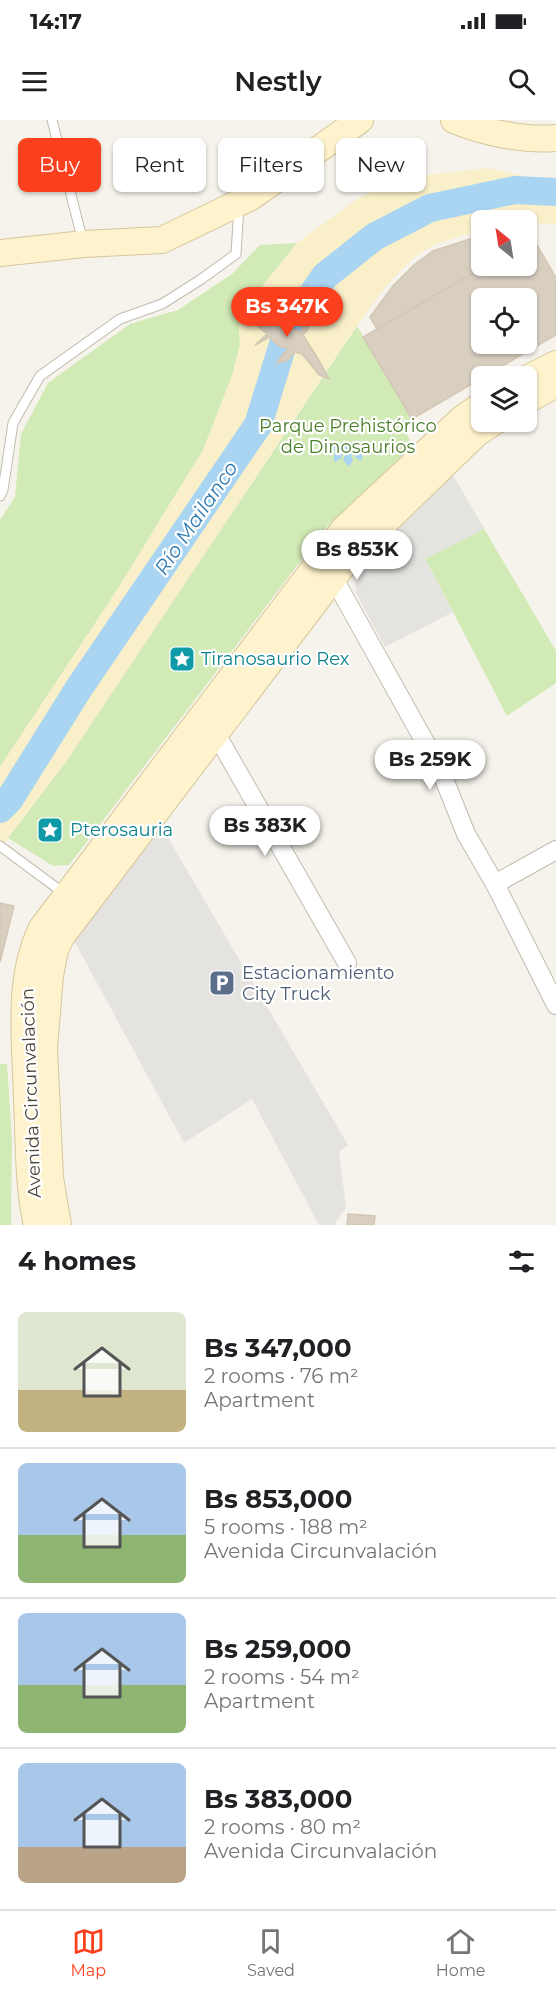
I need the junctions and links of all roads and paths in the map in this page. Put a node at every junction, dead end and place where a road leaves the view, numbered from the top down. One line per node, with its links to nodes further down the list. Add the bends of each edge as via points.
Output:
1 (52, 120): 6 (lane)
2 (360, 120): 5 (main road)
3 (454, 120): 4 (main road, via 478,130)
4 (556, 138)
5 (239, 203): 6 (main road, via 162,240); 15 (lane, via 236,254 162,304 120,319 40,376 13,423)
6 (84, 244): 7 (main road)
7 (0, 253)
8 (556, 364): 9 (main road)
9 (537, 374)
10 (556, 384): 11 (main road)
11 (537, 395)
12 (471, 413): 14 (main road, Avenida Circunvalación, via 463,418)
13 (479, 432): 14 (main road, Avenida Circunvalación)
14 (437, 457): 16 (main road, Avenida Circunvalación, via 350,556)
15 (0, 496)
16 (325, 570): 17 (main road, Avenida Circunvalación); 20 (street, via 440,769 466,834); 21 (main road, Avenida Circunvalación)
17 (215, 732): 21 (main road, Avenida Circunvalación); 22 (street)
18 (0, 846): 21 (lane)
19 (556, 850): 20 (street)
20 (495, 884): 24 (street)
21 (76, 900): 23 (main road, Avenida Circunvalación, via 42,928 35,944)
22 (347, 963)
23 (37, 990): 25 (main road, Avenida Circunvalación, via 29,1144); 26 (main road, Avenida Circunvalación, via 50,1178)
24 (556, 1005)
25 (37, 1225)
26 (58, 1225)

